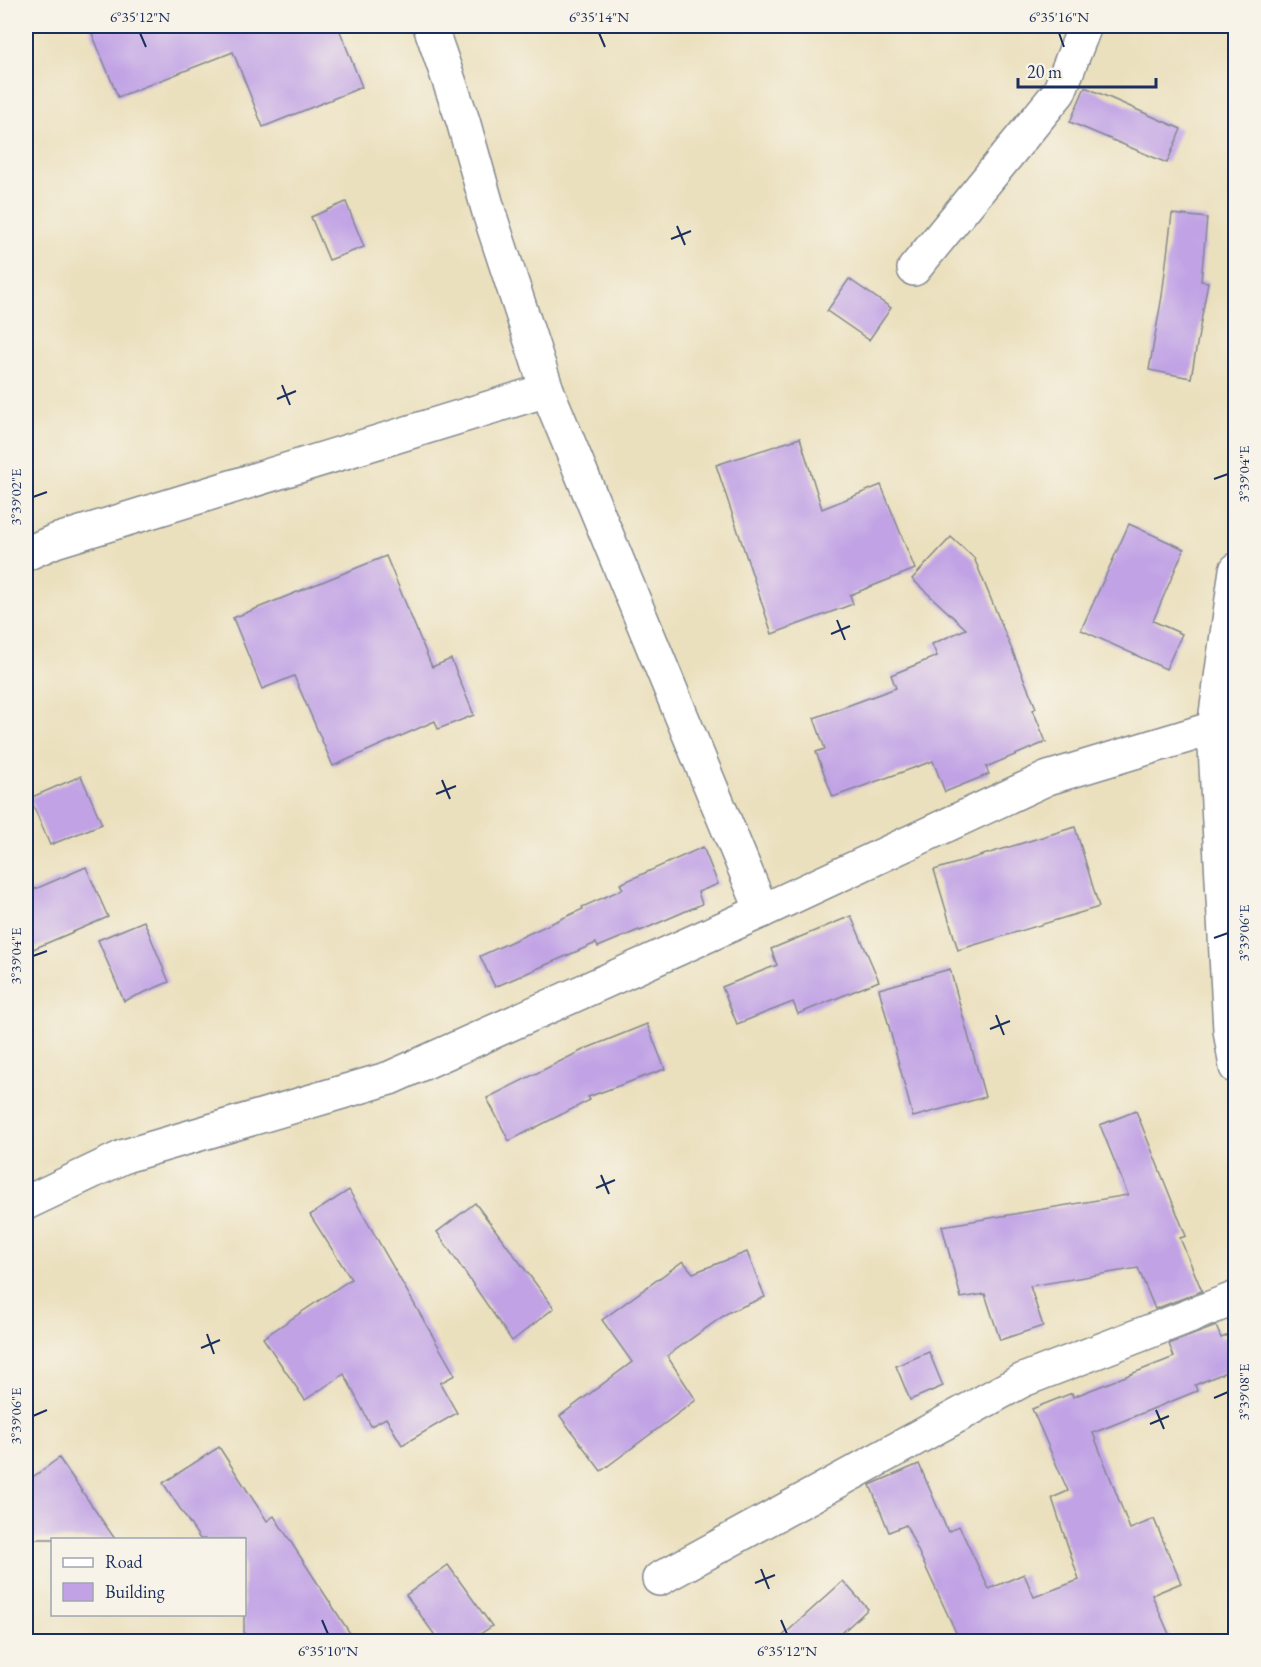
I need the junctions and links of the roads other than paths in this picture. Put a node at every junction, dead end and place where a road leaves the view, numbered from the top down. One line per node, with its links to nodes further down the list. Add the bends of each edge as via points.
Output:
1 (430, 26): 4 (street)
2 (1085, 26): 3 (street, via 1059,92)
3 (914, 269)
4 (547, 390): 5 (street, via 55,541); 8 (street)
5 (26, 554)
6 (1236, 570): 7 (street)
7 (1214, 728): 8 (street, via 1048,778); 9 (street, via 1230,1030)
8 (762, 911): 10 (street, via 390,1078 125,1156)
9 (1236, 1067)
10 (26, 1203)
11 (1236, 1298): 12 (street, via 1023,1380)
12 (659, 1580)

